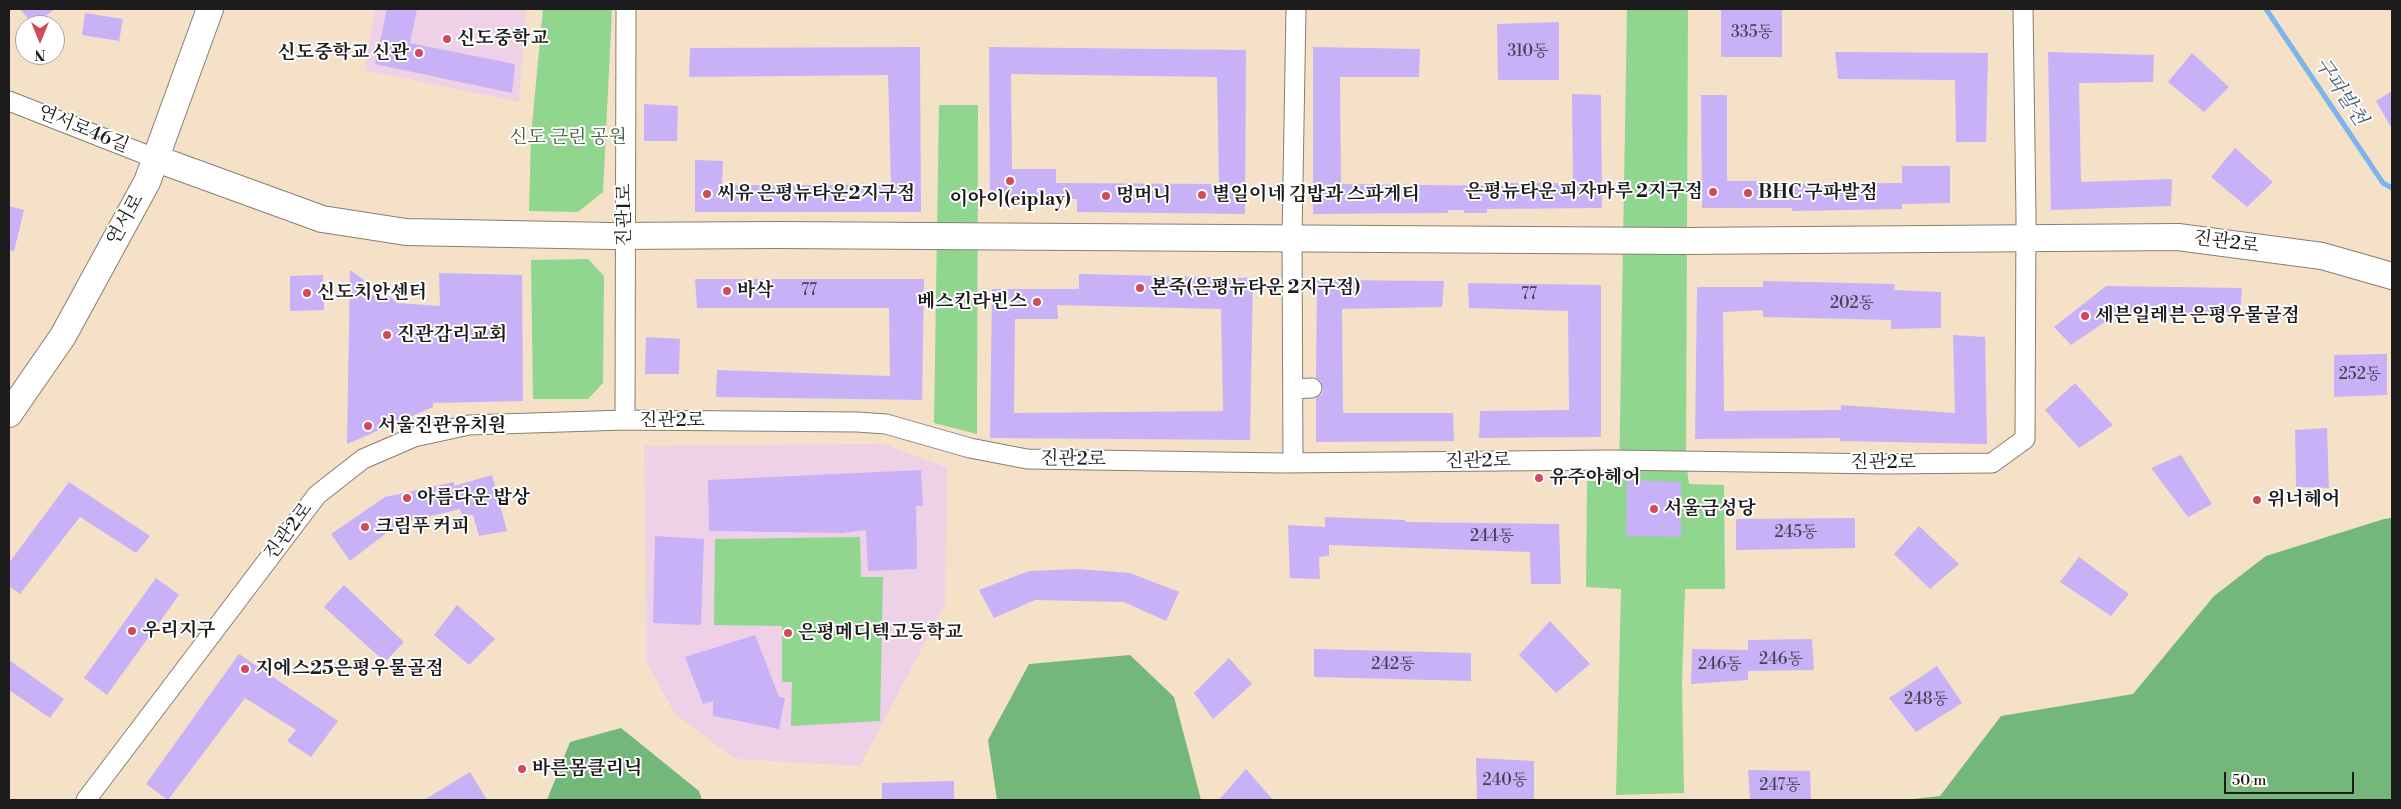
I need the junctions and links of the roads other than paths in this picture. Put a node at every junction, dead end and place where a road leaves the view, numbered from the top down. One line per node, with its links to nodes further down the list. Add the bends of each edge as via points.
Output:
1 (210, 9): 6 (street, 연서로)
2 (626, 9): 7 (street, 진관1로)
3 (1296, 9): 9 (street)
4 (2023, 9): 8 (street)
5 (9, 101): 6 (street, 연서로46길)
6 (157, 159): 7 (street, 진관2로, via 322,219 406,232); 13 (street, 연서로, via 63,336)
7 (625, 236): 9 (street, 진관2로); 14 (street, 진관1로)
8 (2026, 237): 9 (street, 진관2로, via 1688,241); 10 (street, 진관2로, via 2178,237 2322,256); 15 (street, 진관2로, via 2025,439 1992,463 1612,460)
9 (1292, 238): 12 (street)
10 (2392, 276)
11 (1312, 388): 12 (street)
12 (1294, 389): 15 (street)
13 (9, 414)
14 (625, 420): 15 (street, 진관2로, via 886,424 970,448 1027,459); 16 (street, 진관2로, via 469,425 414,437 356,464 317,495 283,537 242,596)
15 (1294, 463)
16 (86, 800)

